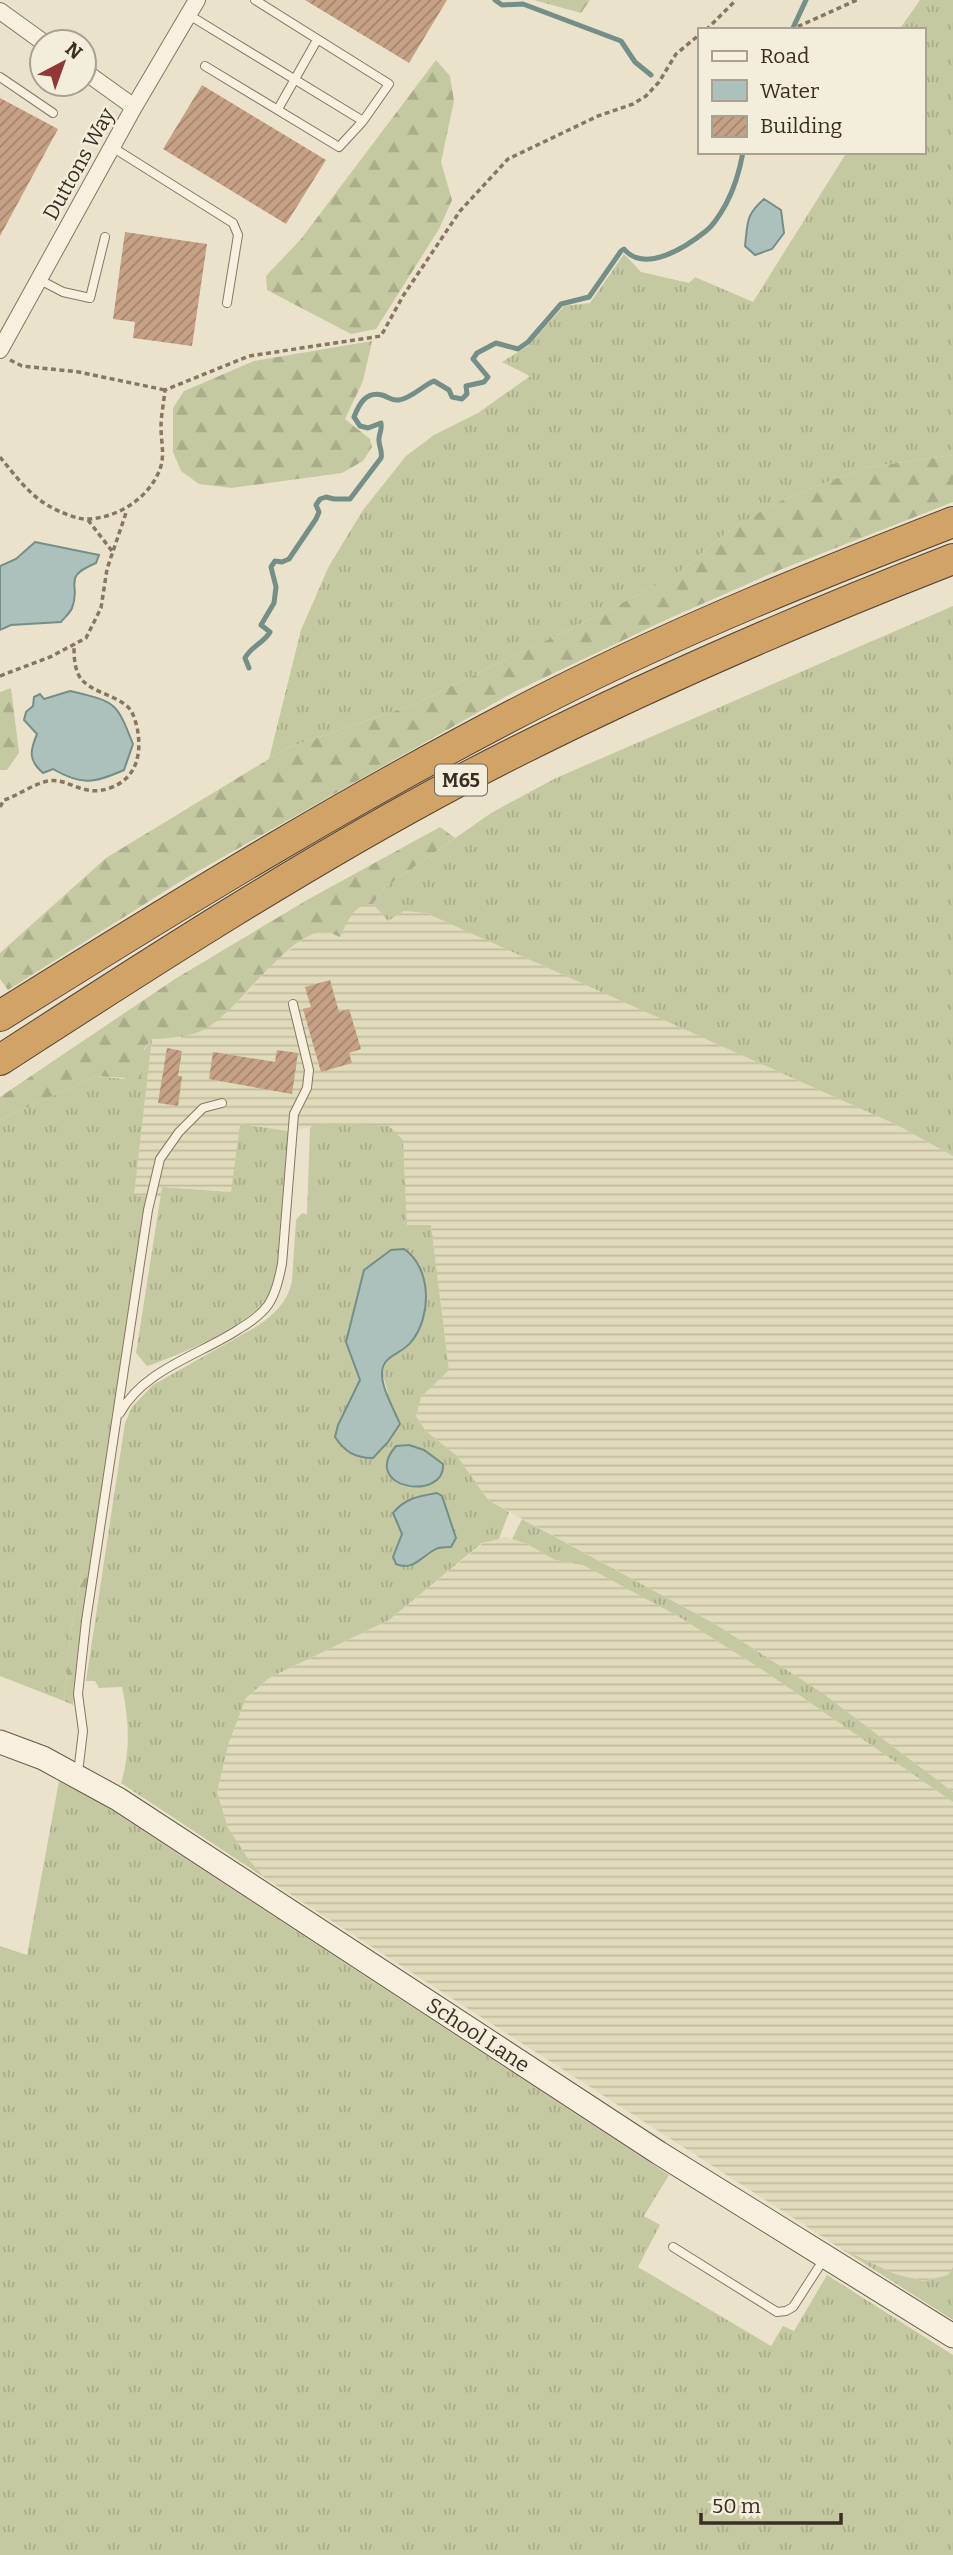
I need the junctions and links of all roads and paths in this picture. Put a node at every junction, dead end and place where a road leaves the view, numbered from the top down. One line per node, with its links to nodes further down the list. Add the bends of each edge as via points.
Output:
1 (197, 0): 6 (street, Duttons Way)
2 (255, 0): 11 (lane)
3 (736, 0): 7 (path)
4 (857, 0): 8 (path)
5 (0, 10): 9 (street)
6 (189, 15): 14 (lane); 16 (street, Duttons Way)
7 (707, 28)
8 (794, 28)
9 (28, 31)
10 (698, 36): 25 (path, via 676,54 653,89 633,104 508,159 460,211 381,336 249,356)
11 (317, 40): 14 (lane); 19 (lane, via 389,84)
12 (205, 66): 17 (lane)
13 (0, 77): 18 (lane)
14 (295, 79): 17 (lane); 19 (lane)
15 (98, 81): 16 (street)
16 (134, 107): 20 (street, Duttons Way)
17 (278, 109): 19 (lane, via 339,147)
18 (53, 113)
19 (363, 121)
20 (112, 147): 22 (street, Duttons Way); 23 (lane, via 233,223 238,234)
21 (105, 237): 22 (lane, via 90,298 63,292)
22 (40, 280): 24 (street, Duttons Way)
23 (227, 303)
24 (0, 352): 25 (path, via 22,366)
25 (166, 390): 27 (path, via 159,472)
26 (0, 457): 28 (path, via 47,505)
27 (127, 510): 28 (path); 30 (path)
28 (88, 520): 30 (path)
29 (953, 522): 36 (highway, M65, via 704,624 534,704 311,825)
30 (113, 552): 32 (path, via 101,608 86,638)
31 (953, 559): 37 (highway, M65, via 716,656 457,782 151,962)
32 (74, 644): 33 (path); 34 (path, via 80,678 129,708 138,761 131,773 109,788 76,789 50,780 4,800)
33 (0, 676)
34 (0, 807)
35 (293, 1004): 39 (lane, via 309,1070 307,1088 294,1114 277,1288 268,1306 252,1321 154,1376 134,1393)
36 (0, 1016)
37 (0, 1060)
38 (222, 1103): 39 (lane, via 203,1108 160,1159 138,1268)
39 (117, 1419): 41 (lane, via 78,1694 83,1731)
40 (0, 1742): 41 (main road, School Lane)
41 (77, 1775): 43 (main road, School Lane)
42 (673, 2247): 43 (lane, via 777,2312 793,2307)
43 (826, 2257): 44 (main road, School Lane)
44 (953, 2336)

